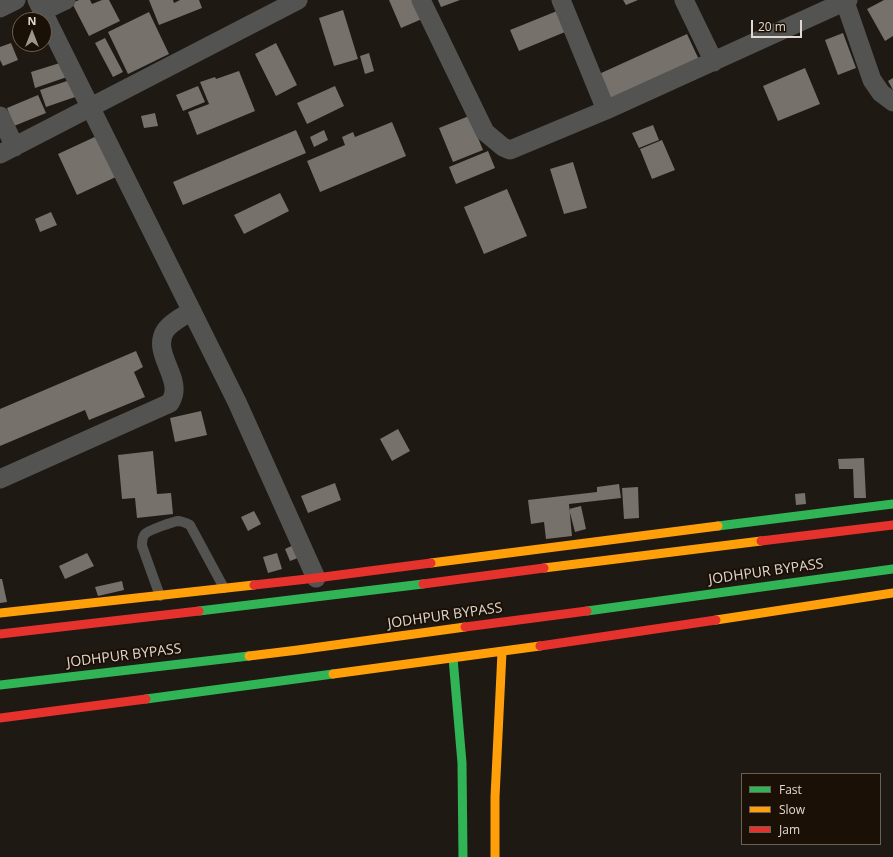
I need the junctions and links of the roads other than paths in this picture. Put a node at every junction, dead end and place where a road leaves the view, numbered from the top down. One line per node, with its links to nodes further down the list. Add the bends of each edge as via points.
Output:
1 (16, 0): 9 (street)
2 (66, 0): 8 (street)
3 (298, 0): 12 (street)
4 (420, 0): 13 (street, via 486,132 503,147 510,150)
5 (561, 0): 13 (street)
6 (684, 0): 10 (street)
7 (846, 1): 10 (street); 11 (street, via 872,80 881,93)
8 (40, 6): 12 (street)
9 (0, 8)
10 (714, 62): 13 (street)
11 (893, 102)
12 (91, 108): 15 (street); 16 (street)
13 (606, 110)
14 (0, 116): 15 (street)
15 (8, 150)
16 (192, 311): 17 (street, via 176,320 165,331 161,341 175,390 170,403); 21 (street, via 237,402)
17 (0, 479)
18 (893, 504): 21 (main road)
19 (893, 525): 26 (main road)
20 (893, 569): 29 (main road, JODHPUR BYPASS, via 298,650)
21 (316, 578): 22 (main road)
22 (224, 588): 24 (main road); 24 (lane, via 190,525 178,521 144,534 142,540)
23 (893, 594): 27 (main road)
24 (160, 596): 25 (main road)
25 (0, 613)
26 (0, 634)
27 (502, 652): 28 (main road); 32 (main road, via 495,797)
28 (453, 658): 30 (main road); 31 (main road, via 462,763)
29 (0, 685)
30 (0, 718)
31 (463, 857)
32 (495, 857)

